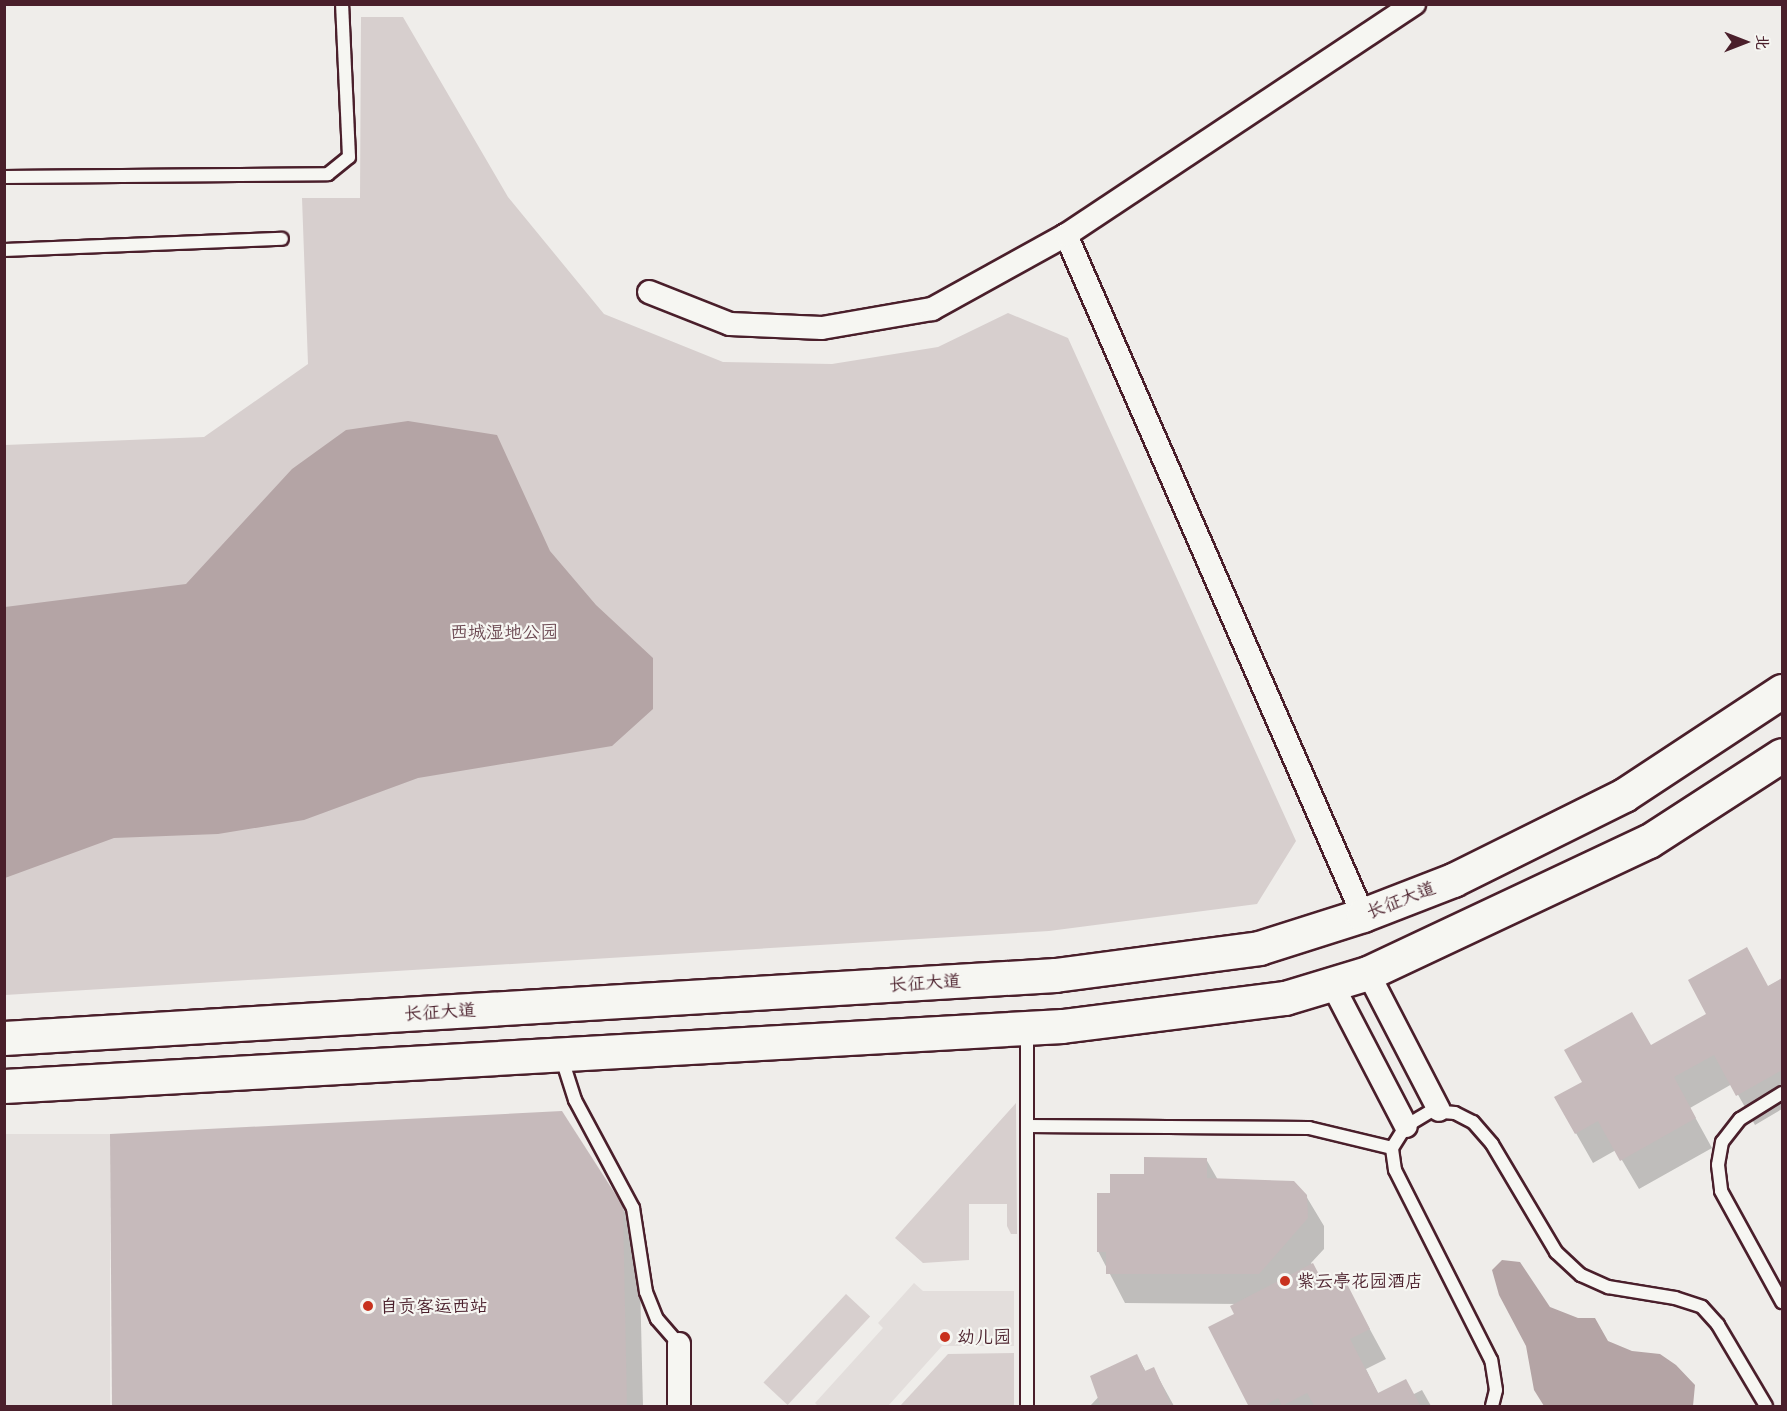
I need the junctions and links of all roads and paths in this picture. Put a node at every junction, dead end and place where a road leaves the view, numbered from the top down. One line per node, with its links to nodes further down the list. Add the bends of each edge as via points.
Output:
1 (342, 4): 3 (lane, via 349,157 328,174)
2 (1414, 4): 4 (street)
3 (4, 177)
4 (1066, 235): 7 (street, via 932,309 822,328 730,324); 10 (street)
5 (282, 238): 6 (lane)
6 (4, 250)
7 (649, 292)
8 (1782, 691): 10 (main road, 长征大道, via 1624,795 1453,880)
9 (1782, 755): 11 (main road, via 1650,841)
10 (1363, 915): 14 (main road, 长征大道, via 1259,948 1055,975)
11 (1368, 973): 12 (main road); 18 (street)
12 (1332, 984): 13 (main road, via 1285,998); 20 (street)
13 (1027, 1028): 15 (main road); 19 (lane)
14 (4, 1038)
15 (561, 1056): 16 (main road); 23 (lane, via 575,1100 633,1208 646,1292 657,1319)
16 (4, 1086)
17 (1782, 1093): 22 (lane, via 1740,1119 1722,1142 1718,1165 1721,1191)
18 (1439, 1110): 20 (lane); 27 (lane, via 1473,1122 1492,1144 1556,1252 1581,1275 1608,1287 1675,1298 1702,1307 1718,1325)
19 (1027, 1126): 21 (lane, via 1309,1128); 25 (lane)
20 (1406, 1126): 21 (lane)
21 (1392, 1148): 26 (lane, via 1399,1185 1491,1360 1496,1390)
22 (1782, 1302)
23 (679, 1344): 24 (street)
24 (679, 1407)
25 (1027, 1407)
26 (1492, 1407)
27 (1766, 1407)

